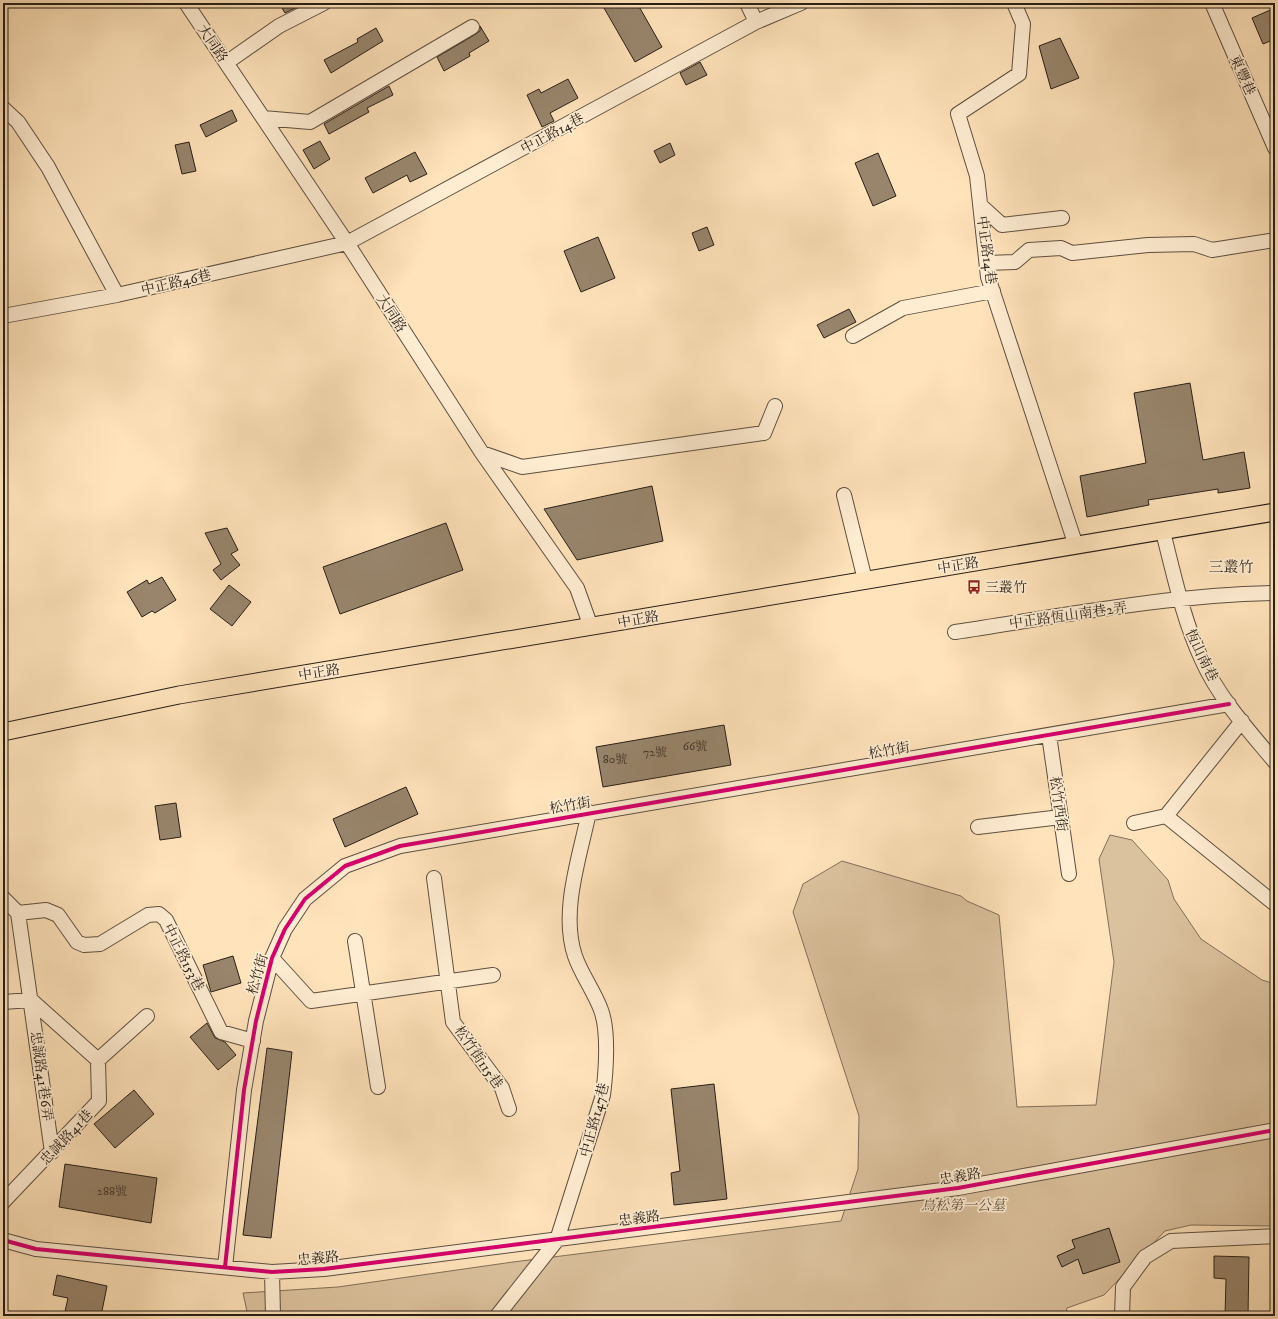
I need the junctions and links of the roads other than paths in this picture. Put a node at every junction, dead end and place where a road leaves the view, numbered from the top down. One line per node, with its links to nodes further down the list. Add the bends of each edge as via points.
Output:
1 (186, 3): 9 (street, 大同路)
2 (324, 3): 9 (street, via 279,26)
3 (747, 3): 7 (street)
4 (801, 3): 7 (street, 中正路14巷)
5 (1014, 3): 13 (street, 中正路14巷, via 1023,24 1019,74 958,114 977,176)
6 (1212, 3): 12 (street, 東豐巷)
7 (756, 22): 16 (street, 中正路14巷)
8 (472, 27): 11 (street, via 310,122)
9 (226, 63): 11 (street, 大同路)
10 (3, 108): 19 (street, via 18,122 48,167)
11 (264, 118): 16 (street, 大同路)
12 (1275, 148)
13 (980, 205): 14 (street, via 1002,225); 17 (street, 中正路14巷)
14 (1062, 218)
15 (1275, 240): 17 (street, via 1212,250 1194,244 1148,245 1072,253 1061,248 1030,250 1015,262)
16 (347, 243): 19 (street, 中正路46巷); 23 (street, 大同路)
17 (987, 263): 18 (street, 中正路14巷, via 988,277)
18 (993, 290): 21 (street, via 903,308); 27 (street, 中正路14巷)
19 (118, 295): 20 (street, 中正路46巷)
20 (3, 316)
21 (853, 336)
22 (775, 406): 23 (street, via 764,433 522,467)
23 (482, 453): 31 (street, 大同路, via 577,588)
24 (844, 495): 28 (street)
25 (1275, 512): 26 (main road, 中正路)
26 (1163, 532): 27 (main road, 中正路); 30 (street, 恆山南巷)
27 (1076, 546): 28 (main road, 中正路)
28 (865, 580): 31 (main road, 中正路)
29 (1275, 593): 30 (street, 中正路恆山南巷2弄)
30 (1180, 599): 32 (street, 中正路恆山南巷2弄); 33 (street, 恆山南巷, via 1202,661)
31 (591, 627): 35 (main road, 中正路, via 179,696)
32 (955, 632)
33 (1229, 704): 34 (street, 恆山南巷); 36 (street, 松竹街)
34 (1242, 721): 37 (street, 恆山南巷); 39 (street)
35 (3, 732)
36 (1050, 735): 38 (street, 松竹街); 40 (street, 松竹西街)
37 (1272, 753)
38 (589, 812): 49 (street, 松竹街, via 400,846 345,866 305,899 285,929); 65 (street, 中正路147巷, via 569,906 570,924 574,956 602,1012 606,1075 603,1095)
39 (1166, 816): 41 (street); 46 (street)
40 (1061, 817): 42 (street); 43 (street, 松竹西街)
41 (1134, 823)
42 (978, 827)
43 (1069, 874)
44 (434, 878): 51 (street, 松竹街115巷)
45 (3, 898): 47 (street)
46 (1275, 904)
47 (18, 912): 53 (street, 忠誠路41巷6弄); 56 (street, 中正路153巷, via 46,910 58,915 77,942 84,945 100,944 148,915 159,914 166,920 221,1032)
48 (355, 941): 52 (street)
49 (272, 958): 52 (street, via 310,1001); 56 (street, 松竹街)
50 (493, 974): 51 (street)
51 (448, 981): 52 (street); 59 (street, 松竹街115巷, via 453,1022 502,1088)
52 (364, 994): 58 (street)
53 (31, 1000): 54 (street); 57 (street); 61 (street, 忠誠路41巷6弄)
54 (3, 1002)
55 (147, 1016): 57 (street)
56 (253, 1041): 66 (street, 松竹街, via 244,1090)
57 (98, 1060): 61 (street, 忠誠路41巷, via 99,1101)
58 (378, 1087)
59 (509, 1108)
60 (1275, 1130): 65 (street, 忠義路, via 958,1188)
61 (52, 1152): 62 (street, 忠誠路41巷)
62 (3, 1202)
63 (1275, 1236): 70 (street, via 1171,1241 1145,1257 1123,1287)
64 (3, 1240): 66 (street, 忠義路, via 36,1249)
65 (557, 1240): 67 (street, 忠義路, via 324,1269); 69 (street)
66 (225, 1267): 67 (street, 忠義路)
67 (272, 1272): 68 (street)
68 (274, 1316)
69 (497, 1316)
70 (1122, 1316)

